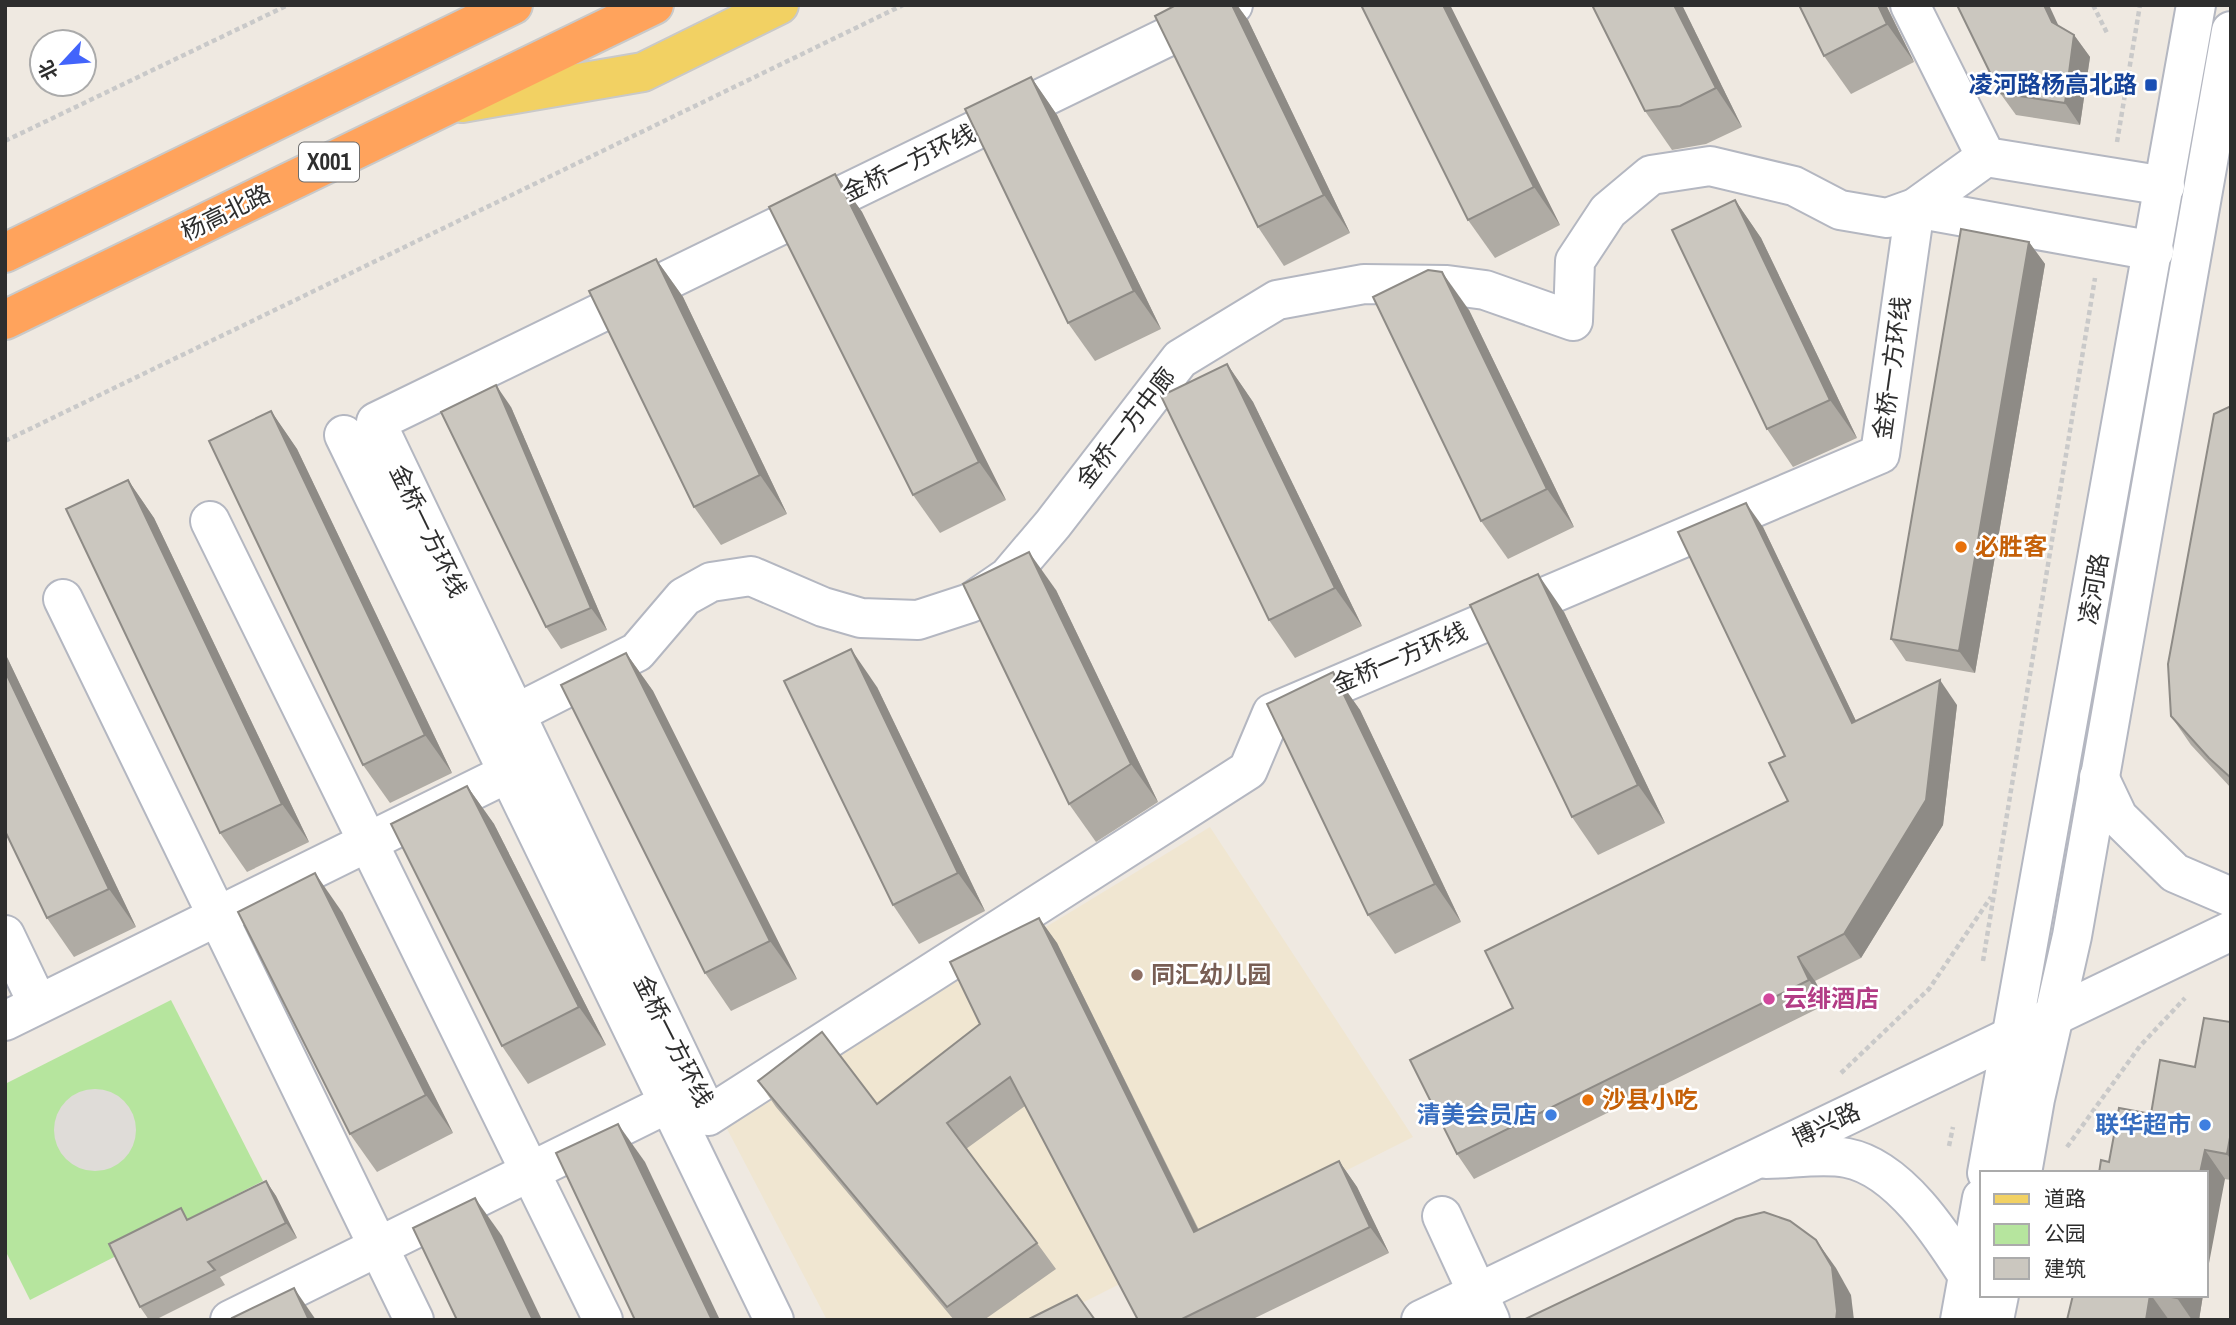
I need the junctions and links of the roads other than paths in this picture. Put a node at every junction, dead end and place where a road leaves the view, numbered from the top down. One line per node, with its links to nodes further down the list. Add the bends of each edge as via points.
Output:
1 (472, 5): 9 (main road, X001)
2 (513, 5): 9 (highway, X001)
3 (654, 5): 10 (highway, 杨高北路 / X001)
4 (779, 5): 10 (main road, 杨高北路 / X001, via 643,72)
5 (1233, 5): 20 (street, 金桥一方环线, via 376,422)
6 (1910, 5): 11 (street)
7 (2196, 5): 12 (street, 凌河路)
8 (2231, 31): 22 (street, 凌河路)
9 (418, 51): 15 (highway, X001)
10 (446, 105): 16 (highway, 杨高北路 / X001)
11 (1986, 157): 12 (street); 13 (street)
12 (2165, 186): 14 (street, 凌河路)
13 (1915, 208): 14 (street); 20 (street, 金桥一方中廊, via 1887,218 1840,211 1794,186 1710,166 1651,175 1608,211 1575,261 1573,321 1485,290 1447,285 1364,284 1277,300 1180,359 1008,577 970,603 918,620 862,618 823,607 751,576 711,582 684,597 637,652); 20 (street, 金桥一方环线, via 1880,454 1272,712 1248,770 708,1116)
14 (2154, 251): 30 (street, 凌河路)
15 (5, 253)
16 (5, 320)
17 (344, 435): 21 (street)
18 (210, 521): 23 (street)
19 (63, 599): 25 (street)
20 (515, 714)
21 (508, 773): 23 (street); 31 (street)
22 (2099, 777): 24 (street, via 2118,817 2175,873); 29 (street, 凌河路)
23 (368, 842): 25 (street); 35 (street)
24 (2231, 897)
25 (218, 916): 28 (street); 37 (street)
26 (2231, 931): 29 (street, 博兴路)
27 (5, 935): 28 (street)
28 (22, 1013)
29 (2053, 1018): 30 (street, 博兴路); 34 (street, 凌河路)
30 (2012, 1038): 32 (street, 博兴路); 33 (street, 凌河路)
31 (669, 1103): 35 (street); 45 (street)
32 (1750, 1160): 38 (street, via 1847,1158 1887,1177 1937,1227); 41 (street, 博兴路)
33 (1987, 1171)
34 (2022, 1171)
35 (531, 1172): 37 (street); 44 (street)
36 (1442, 1216): 41 (street)
37 (378, 1247): 42 (street); 43 (street)
38 (1980, 1281)
39 (1980, 1290): 47 (street)
40 (1987, 1297): 48 (street)
41 (1483, 1306): 46 (street, 博兴路)
42 (230, 1320)
43 (414, 1320)
44 (603, 1320)
45 (774, 1320)
46 (1421, 1320)
47 (1960, 1320)
48 (1994, 1320)

